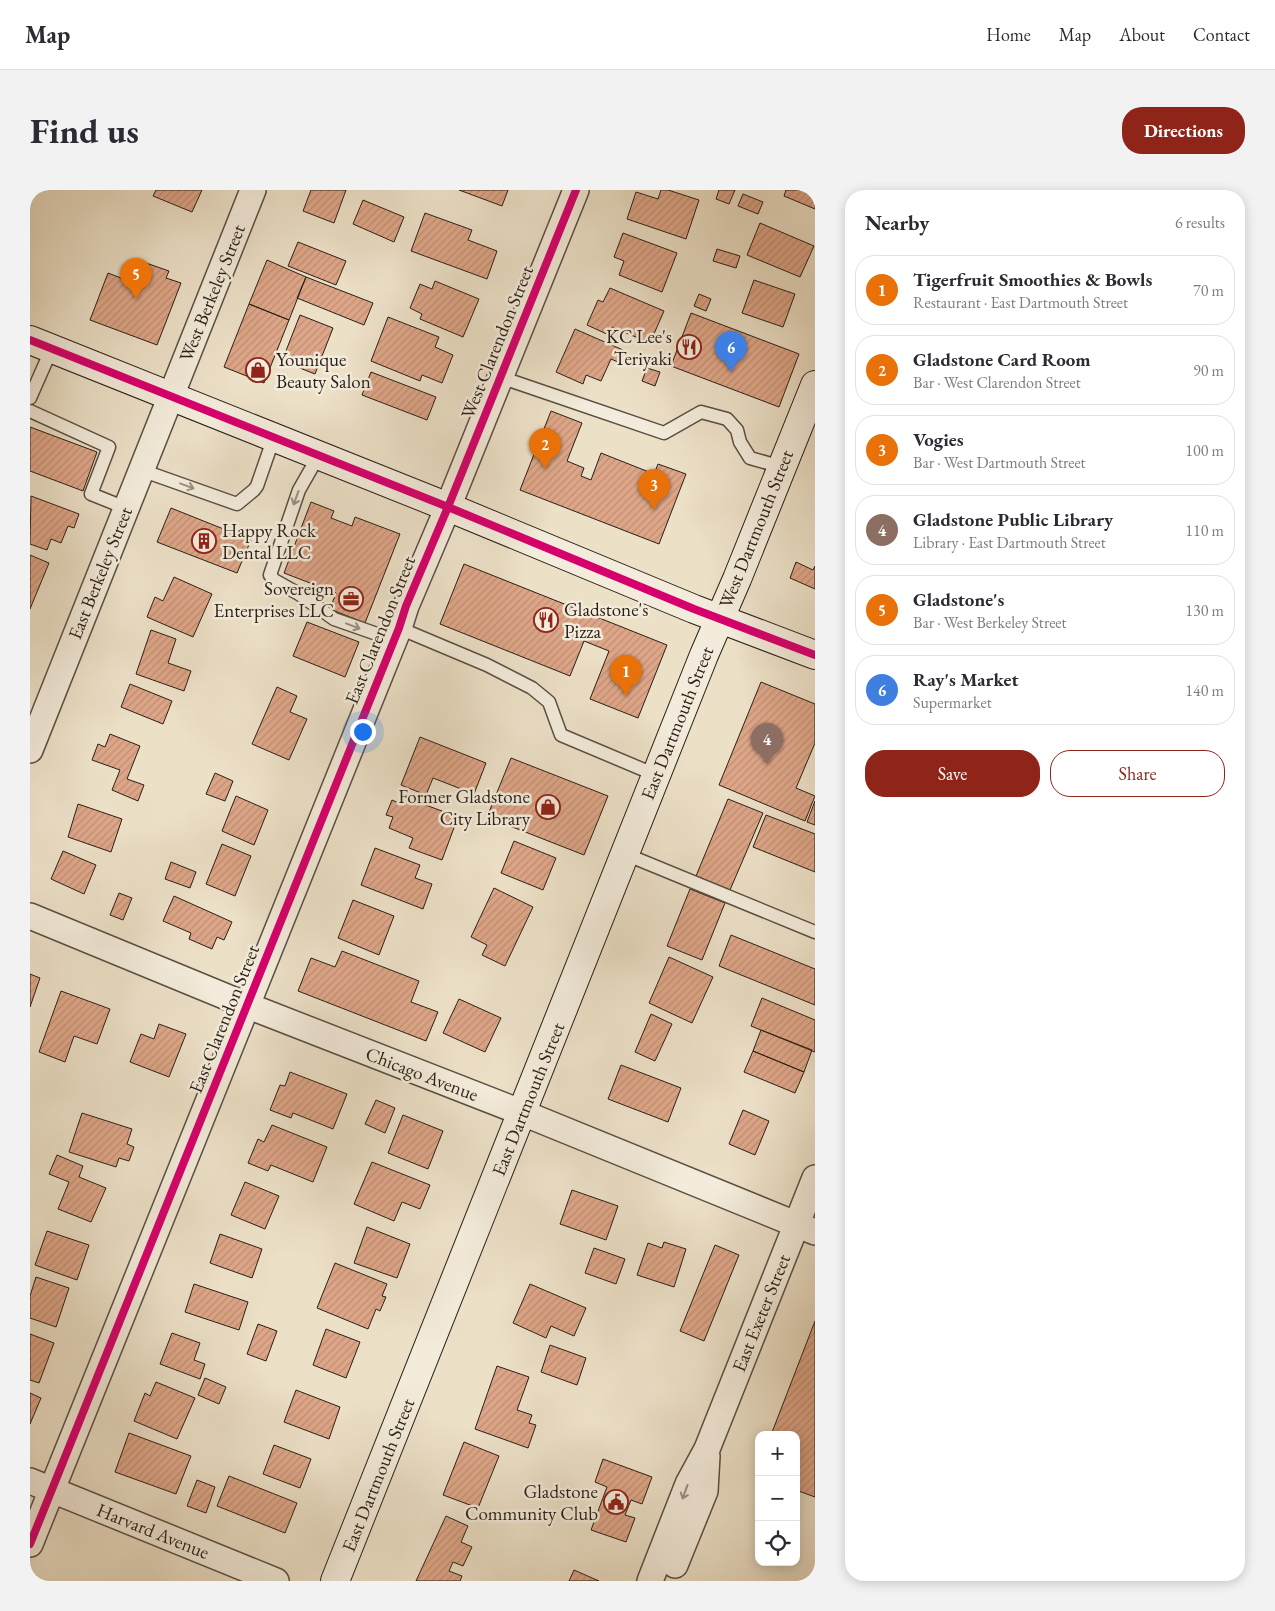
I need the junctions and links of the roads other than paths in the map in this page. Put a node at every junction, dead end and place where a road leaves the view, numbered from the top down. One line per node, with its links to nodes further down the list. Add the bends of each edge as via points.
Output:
1 (253, 190): 6 (street, West Berkeley Street)
2 (576, 190): 4 (street, West Clarendon Street)
3 (41, 344): 6 (street); 7 (lane)
4 (500, 377): 11 (lane, via 664,433 701,412 727,419 737,430 750,458); 13 (street, West Clarendon Street)
5 (815, 386): 11 (street, West Dartmouth Street)
6 (171, 396): 9 (street); 12 (street, East Berkeley Street)
7 (30, 398)
8 (30, 411): 14 (lane, via 109,447 91,494)
9 (274, 437): 10 (street); 12 (lane, one-way to 9, via 237,504 257,486)
10 (319, 455): 13 (street); 16 (lane, one-way to 16, via 299,490 270,575 334,619)
11 (782, 467): 15 (street, West Dartmouth Street)
12 (141, 470): 14 (street, East Berkeley Street)
13 (448, 507): 15 (street); 16 (street, East Clarendon Street)
14 (126, 508): 18 (street, East Berkeley Street)
15 (720, 618): 17 (street); 19 (street, East Dartmouth Street)
16 (397, 634): 19 (lane, via 487,665 532,688 550,702 561,735); 23 (street, East Clarendon Street)
17 (815, 655)
18 (30, 750)
19 (656, 774): 20 (street, East Dartmouth Street)
20 (625, 854): 22 (lane); 24 (street, East Dartmouth Street)
21 (30, 916): 23 (street, Chicago Avenue)
22 (815, 932)
23 (246, 1006): 24 (street, Chicago Avenue); 28 (street, East Clarendon Street)
24 (523, 1113): 26 (street, Chicago Avenue); 31 (street, East Dartmouth Street)
25 (815, 1178): 26 (street, East Exeter Street)
26 (805, 1229): 27 (street, East Exeter Street)
27 (707, 1448): 32 (street, East Exeter Street, one-way to 32, via 688,1484); 33 (street, East Exeter Street, via 705,1491)
28 (41, 1486): 29 (street, East Clarendon Street); 30 (street, Harvard Avenue)
29 (30, 1544)
30 (276, 1581)
31 (335, 1581)
32 (650, 1581)
33 (669, 1581)

